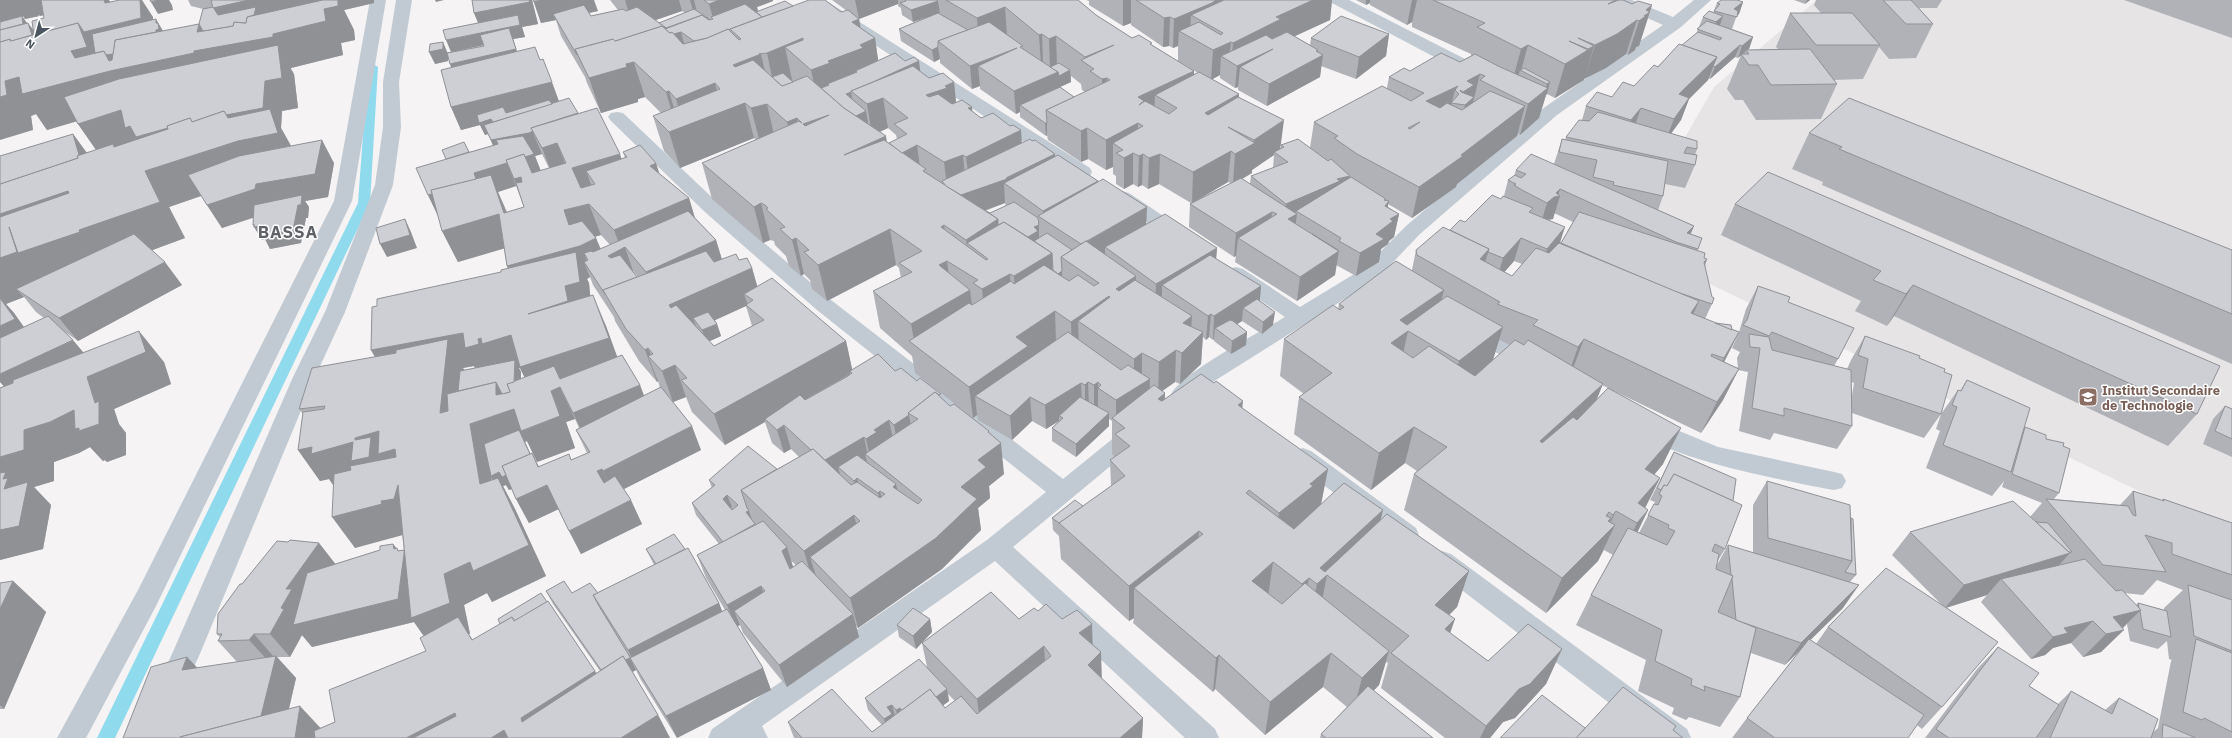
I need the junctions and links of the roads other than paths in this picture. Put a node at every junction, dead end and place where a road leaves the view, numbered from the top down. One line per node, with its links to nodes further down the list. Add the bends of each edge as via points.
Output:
1 (378, 0): 23 (street, via 343,200 147,598)
2 (404, 0): 24 (street, via 391,82 392,127 384,186 335,312 301,384 185,656)
3 (814, 0): 10 (street, via 1102,184)
4 (1337, 0): 8 (street)
5 (1619, 0): 7 (street)
6 (1703, 0): 7 (street)
7 (1675, 24): 12 (street, via 1544,107 1407,226)
8 (1482, 74)
9 (617, 117): 20 (street, via 713,209 824,305)
10 (1194, 246)
11 (1221, 264): 14 (street)
12 (1371, 273): 13 (street); 14 (street)
13 (1392, 285)
14 (1300, 317): 20 (street, via 1210,386 1159,414)
15 (1453, 319): 16 (street)
16 (1549, 372)
17 (1631, 418): 19 (street, via 1693,449 1730,460)
18 (1283, 441): 26 (street)
19 (1834, 481)
20 (1063, 492): 21 (street)
21 (996, 547): 22 (street); 25 (street)
22 (739, 733)
23 (71, 738)
24 (146, 738)
25 (1206, 738)
26 (1677, 738)

